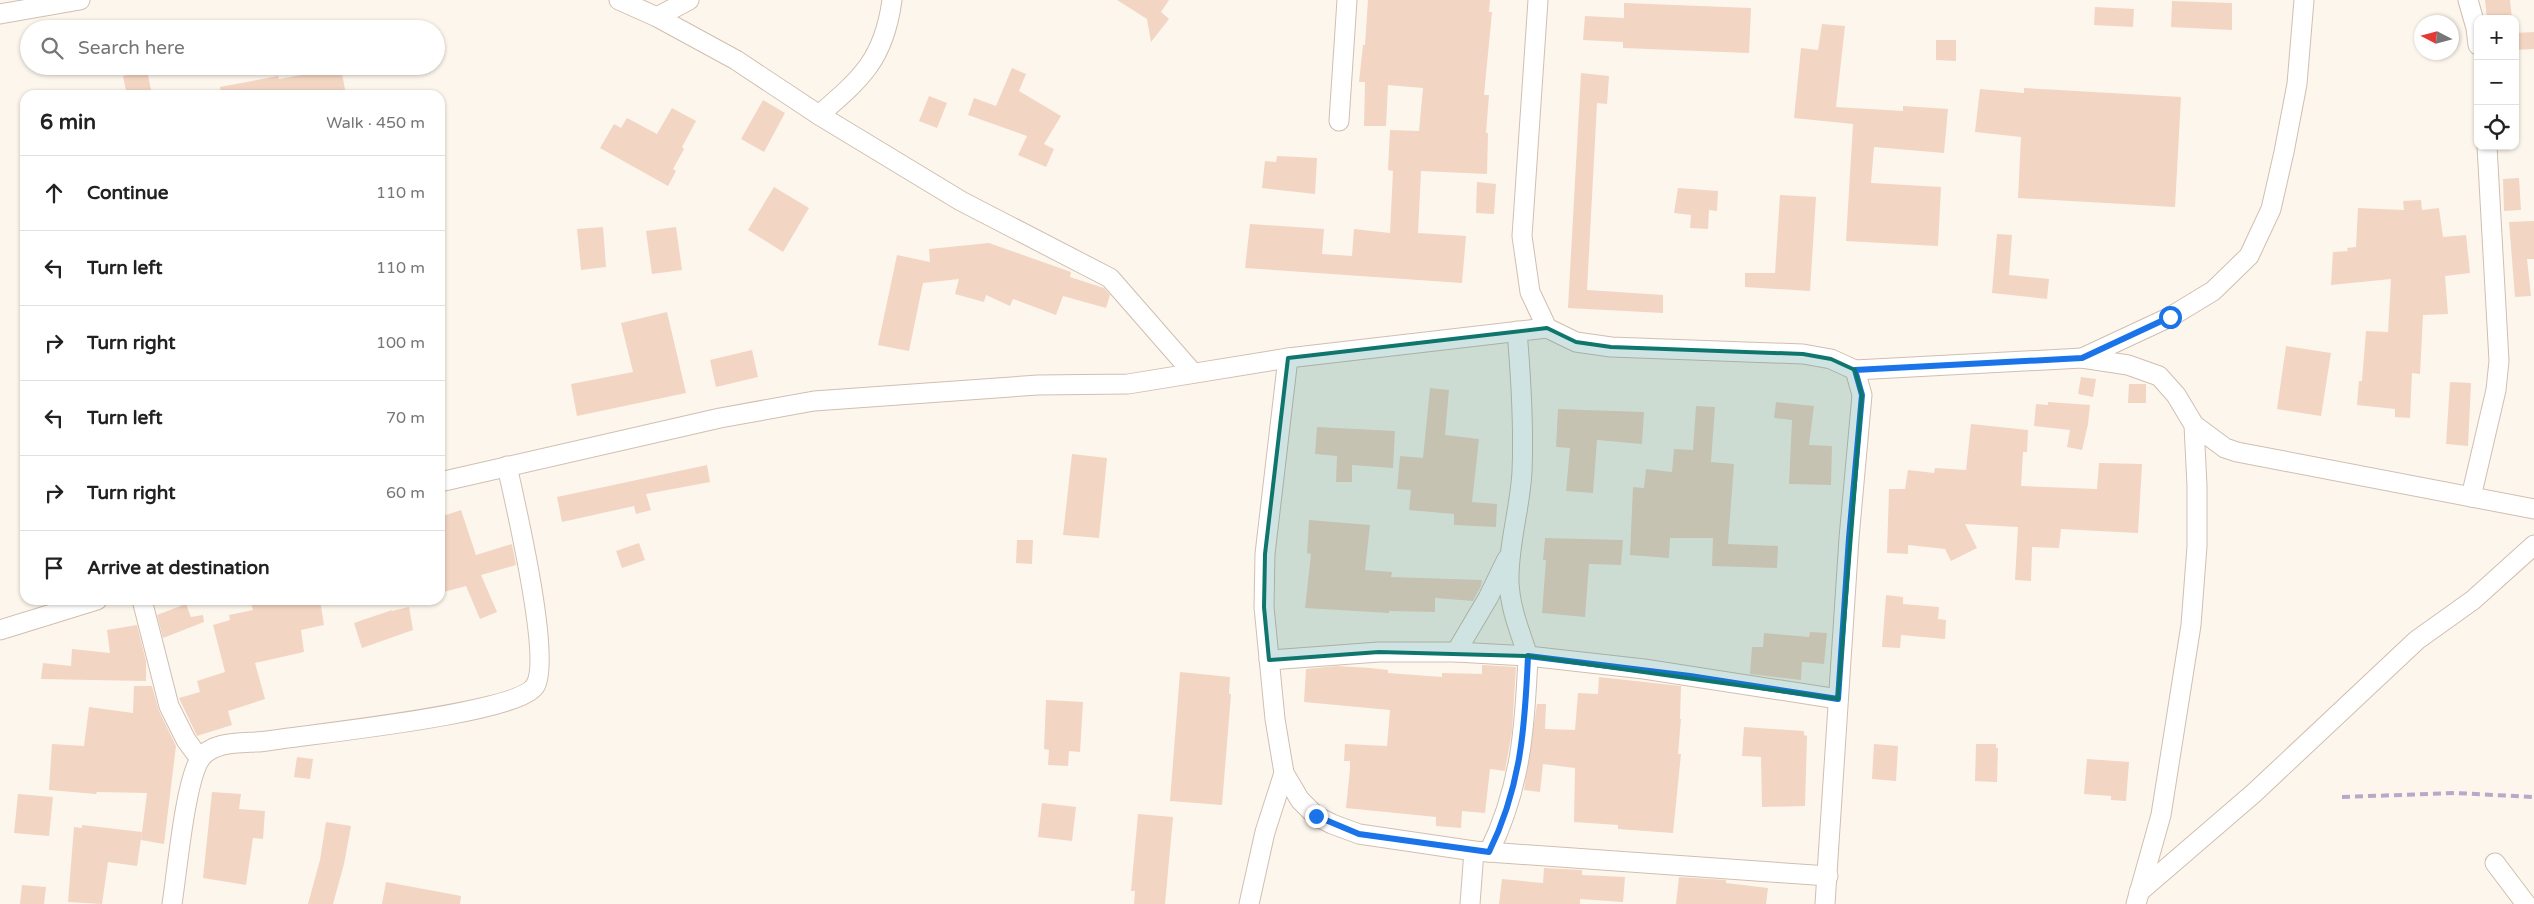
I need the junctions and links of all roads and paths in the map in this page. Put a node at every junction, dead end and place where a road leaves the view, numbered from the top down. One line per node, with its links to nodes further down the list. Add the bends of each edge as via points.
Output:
1 (80, 0): 9 (street)
2 (619, 0): 10 (street)
3 (689, 0): 10 (street)
4 (892, 0): 12 (street, via 879,50 860,80)
5 (1347, 0): 13 (street)
6 (1538, 0): 15 (street, via 1522,236 1530,292)
7 (2304, 0): 18 (street, via 2297,84 2284,152 2271,209 2249,256 2213,291 2170,317)
8 (2468, 0): 11 (street)
9 (0, 14)
10 (657, 17): 12 (street, via 736,60)
11 (2474, 21)
12 (820, 115): 20 (street, via 961,201 1110,278)
13 (1339, 121)
14 (2487, 150): 24 (street, via 2499,361 2496,390)
15 (1547, 328): 16 (street); 19 (street, via 1576,342 1611,347 1803,354 1831,359)
16 (1517, 331): 17 (street); 27 (street, via 1522,380 1522,475)
17 (1288, 358): 20 (street); 33 (street, via 1265,554 1264,607)
18 (2082, 358): 19 (street); 21 (street, via 2143,369 2160,376 2176,395)
19 (1855, 370): 34 (street, via 1862,395)
20 (1193, 373): 22 (street, via 1128,384 1038,385 814,401 720,418)
21 (2194, 426): 24 (street, via 2224,448 2237,452); 40 (street, via 2197,486 2191,624 2168,782)
22 (508, 466): 23 (street); 35 (street, via 538,634 540,669 536,685 530,691 498,704 393,725 227,744 212,749)
23 (445, 481)
24 (2471, 497): 25 (street)
25 (2534, 509)
26 (2534, 546): 40 (street, via 2473,600 2417,640)
27 (1510, 551): 31 (street, via 1488,598); 32 (street, via 1509,583 1515,617)
28 (81, 605): 30 (street)
29 (143, 605): 35 (street, via 168,706)
30 (0, 630)
31 (1456, 652): 32 (street); 33 (street, via 1379,652)
32 (1528, 656): 34 (street, via 1653,670); 37 (street, via 1516,782 1508,808)
33 (1269, 660): 36 (street)
34 (1838, 699): 39 (street)
35 (200, 760): 41 (street, via 191,784)
36 (1284, 773): 37 (street, via 1300,800 1316,816 1332,824 1359,834); 42 (street, via 1265,832)
37 (1481, 851): 39 (street); 43 (street)
38 (2495, 863): 45 (street)
39 (1828, 876): 44 (street)
40 (2138, 898)
41 (172, 904)
42 (1250, 904)
43 (1470, 904)
44 (1826, 904)
45 (2526, 904)

